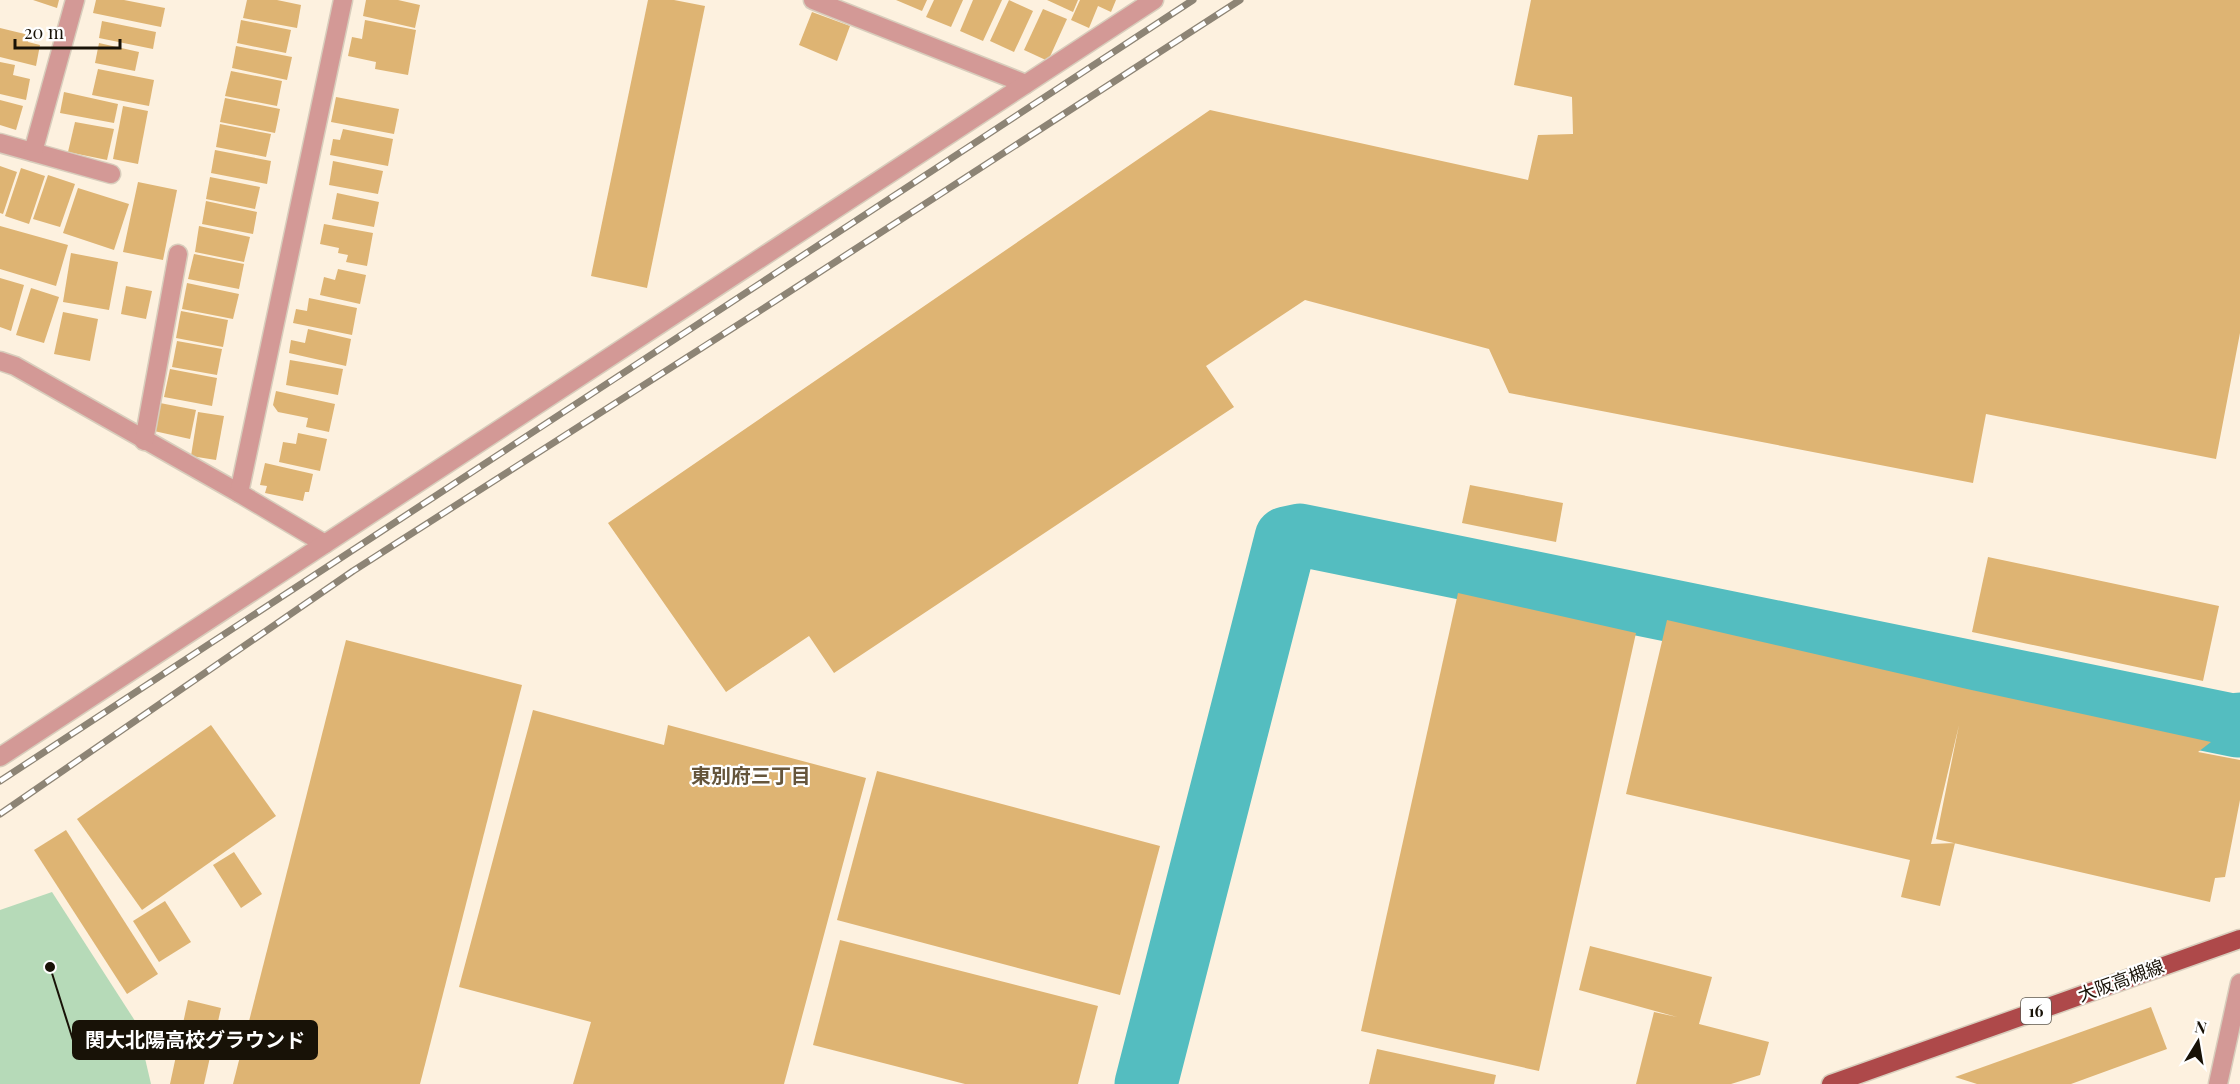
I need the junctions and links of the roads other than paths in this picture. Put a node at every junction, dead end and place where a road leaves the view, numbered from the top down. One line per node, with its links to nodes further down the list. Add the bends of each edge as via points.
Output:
1 (75, 0): 7 (street)
2 (343, 0): 12 (street)
3 (813, 0): 5 (street)
4 (1154, 0): 5 (street)
5 (1026, 84): 13 (street)
6 (0, 143): 7 (street)
7 (33, 152): 8 (street)
8 (111, 174)
9 (178, 254): 11 (street)
10 (0, 361): 11 (street)
11 (144, 441): 12 (street)
12 (239, 493): 13 (street)
13 (325, 544): 14 (street)
14 (0, 757)
15 (2240, 939): 17 (main road, 大阪高槻線 / 16)
16 (2240, 983): 18 (street)
17 (1831, 1084)
18 (2218, 1084)

